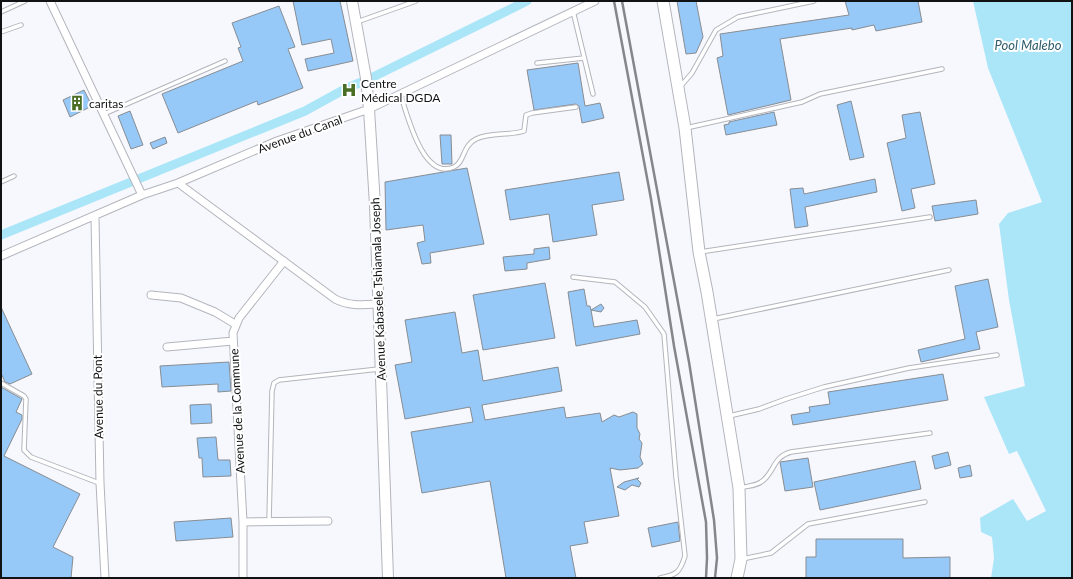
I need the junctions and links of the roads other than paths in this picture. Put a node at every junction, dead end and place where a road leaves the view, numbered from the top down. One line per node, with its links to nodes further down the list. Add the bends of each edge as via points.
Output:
1 (25, 1): 9 (lane)
2 (50, 1): 22 (street)
3 (352, 1): 10 (main road, Avenue Kabasele Tshiamala Joseph)
4 (416, 1): 10 (lane)
5 (595, 1): 8 (street, Avenue du Canal)
6 (663, 1): 17 (main road)
7 (814, 1): 17 (lane, via 738,17 716,30 692,73)
8 (573, 10): 13 (lane); 19 (street, Avenue du Canal)
9 (1, 12)
10 (356, 23): 21 (main road, Avenue Kabasele Tshiamala Joseph)
11 (21, 25): 12 (lane)
12 (1, 32)
13 (584, 58): 15 (lane); 18 (lane)
14 (225, 61): 22 (lane)
15 (537, 63)
16 (942, 69): 23 (lane, via 820,94 802,102)
17 (678, 89): 23 (main road)
18 (592, 94)
19 (401, 96): 20 (lane, via 417,144 430,161 447,168 459,163 467,146 476,139 495,133 524,131 526,115); 21 (street, Avenue du Canal)
20 (576, 107)
21 (369, 109): 26 (street, Avenue du Canal, via 277,141); 36 (main road, Avenue Kabasele Tshiamala Joseph, via 375,205)
22 (103, 114): 27 (street)
23 (685, 128): 30 (main road)
24 (14, 176): 25 (lane)
25 (1, 182)
26 (178, 183): 27 (street, Avenue du Canal); 32 (street)
27 (141, 192): 29 (street, Avenue du Canal)
28 (930, 216): 30 (lane)
29 (94, 217): 31 (street, Avenue du Canal); 46 (street, Avenue du Pont)
30 (699, 252): 37 (main road)
31 (1, 256)
32 (284, 261): 36 (street, via 335,299 356,306); 38 (street)
33 (950, 270): 37 (lane)
34 (573, 277): 56 (lane, via 615,282 645,307 664,334 685,556 682,569 672,576)
35 (151, 295): 38 (street, via 181,298 215,312)
36 (377, 304): 42 (main road, Avenue Kabasele Tshiamala Joseph)
37 (710, 320): 44 (main road)
38 (235, 324): 39 (street, Avenue de la Commune)
39 (233, 341): 40 (street); 50 (street, Avenue de la Commune)
40 (167, 347)
41 (997, 355): 44 (lane, via 909,368 824,388)
42 (380, 369): 51 (lane, via 279,380 274,384); 55 (main road, Avenue Kabasele Tshiamala Joseph)
43 (1, 383): 46 (lane, via 26,399 26,454)
44 (728, 416): 47 (main road)
45 (930, 434): 47 (lane, via 791,452 778,459 761,483)
46 (100, 484): 53 (street, Avenue du Pont)
47 (739, 488): 52 (main road)
48 (924, 502): 52 (lane, via 808,524 770,553)
49 (328, 521): 51 (street)
50 (243, 522): 51 (street); 54 (street, Avenue de la Commune)
51 (269, 522)
52 (741, 559): 57 (main road)
53 (105, 578)
54 (243, 578)
55 (388, 578)
56 (660, 578)
57 (738, 578)

